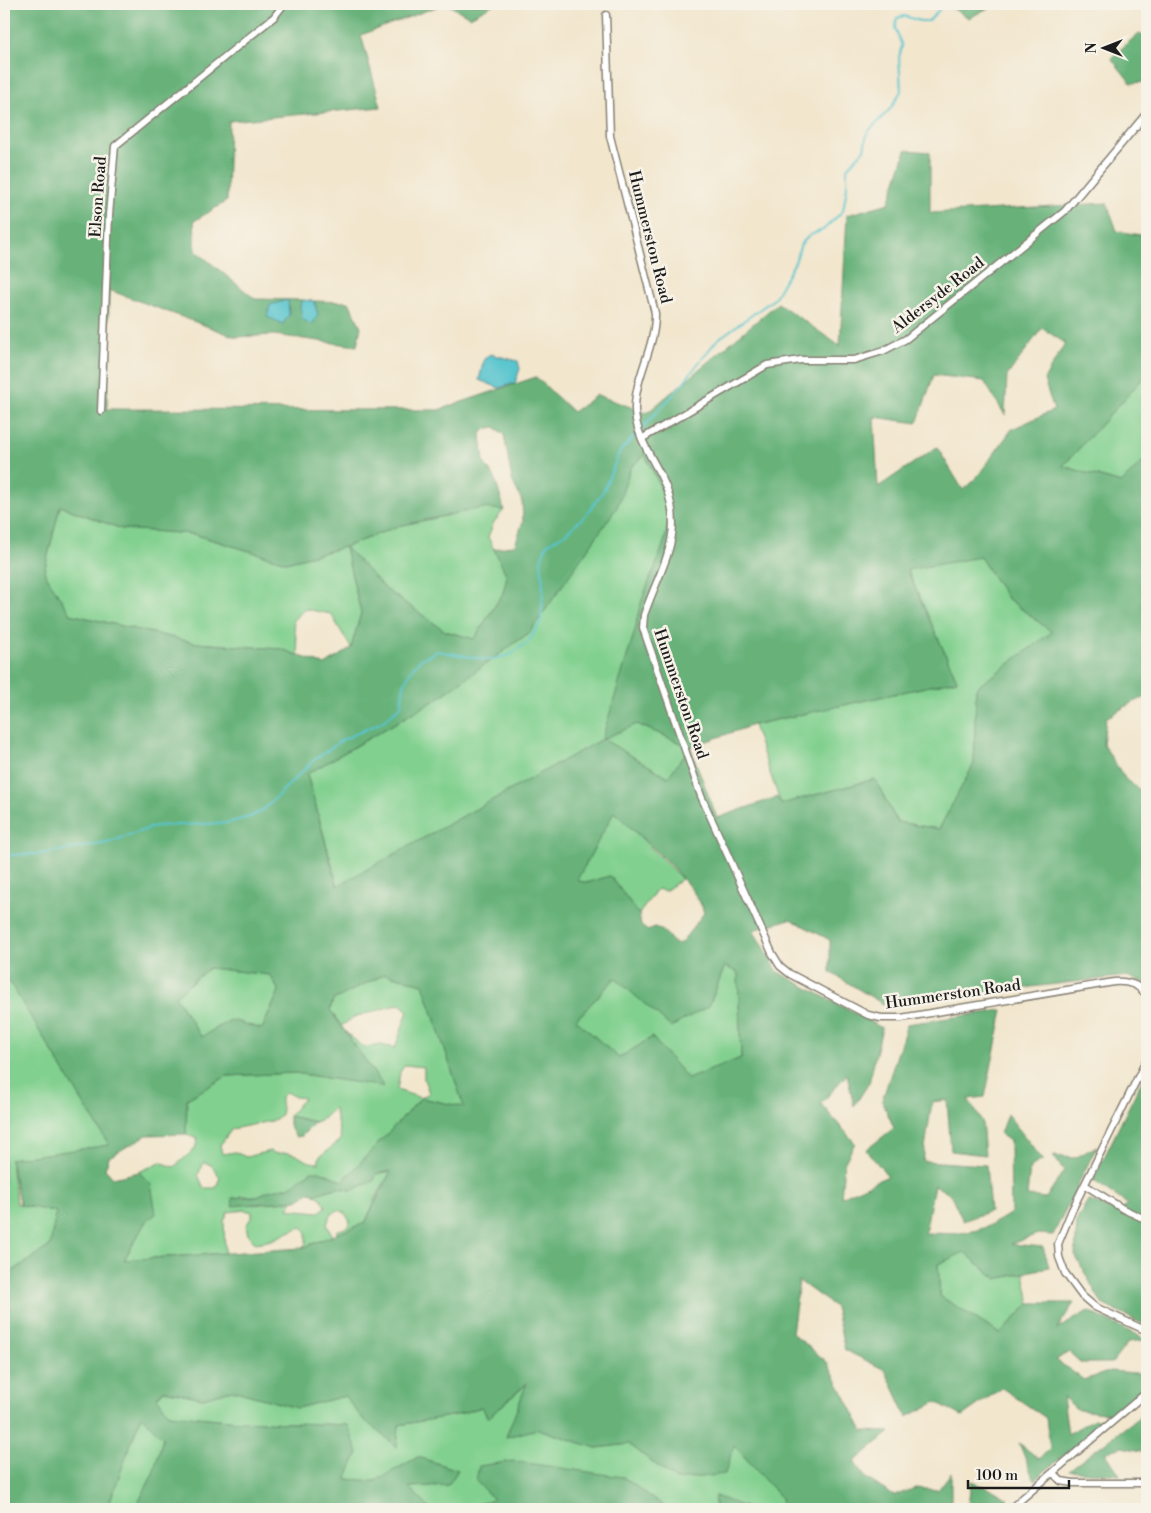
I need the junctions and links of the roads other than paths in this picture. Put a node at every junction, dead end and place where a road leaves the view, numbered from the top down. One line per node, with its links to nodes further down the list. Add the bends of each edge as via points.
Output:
1 (284, 4): 4 (street, Elson Road, via 274,17 115,146)
2 (606, 14): 5 (street, Hummerston Road, via 610,136 655,313 654,334 635,406 635,418)
3 (1147, 113): 5 (street, Aldersyde Road, via 1065,211 906,339 883,351 854,360 800,360 767,365)
4 (101, 411)
5 (643, 438): 6 (street, Hummerston Road, via 671,500 674,518 670,547 644,615 646,638 702,796 780,966 868,1015 881,1018 901,1018 1114,982 1129,982)
6 (1147, 996)
7 (1147, 1059): 8 (street)
8 (1084, 1185): 9 (street); 10 (street, via 1059,1238 1059,1257 1065,1272 1087,1301)
9 (1147, 1220)
10 (1147, 1331)
11 (1147, 1392): 12 (street)
12 (1053, 1473): 13 (street, via 1061,1480 1073,1483); 14 (street)
13 (1147, 1483)
14 (1010, 1509)

